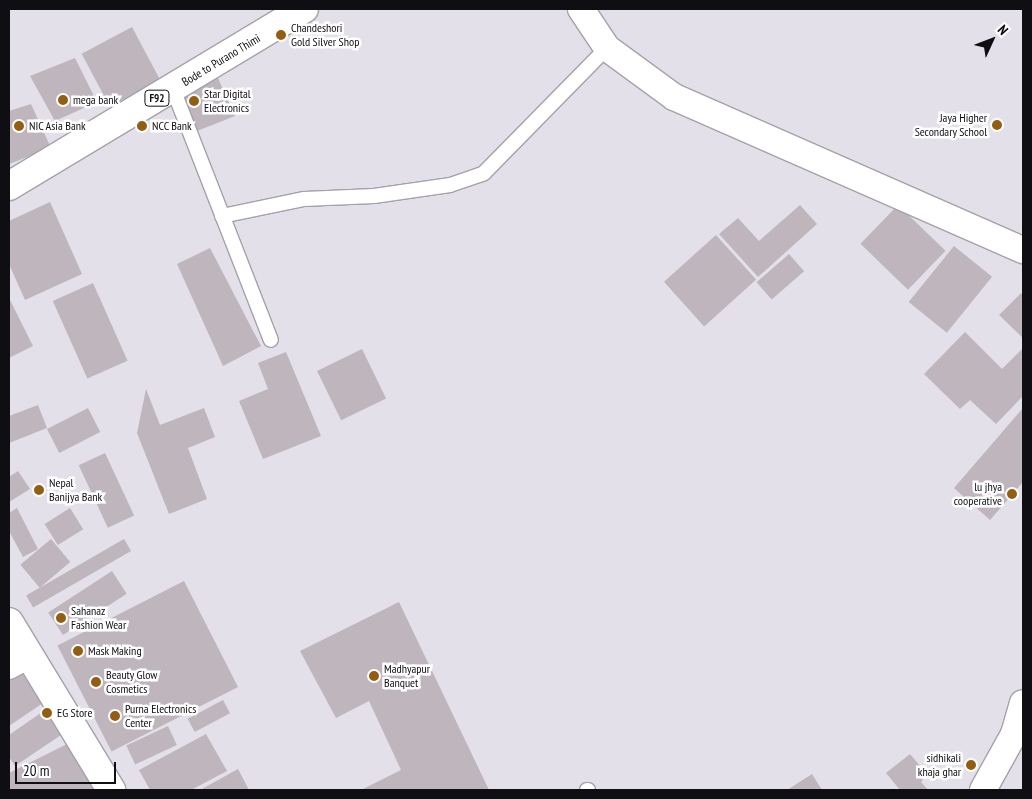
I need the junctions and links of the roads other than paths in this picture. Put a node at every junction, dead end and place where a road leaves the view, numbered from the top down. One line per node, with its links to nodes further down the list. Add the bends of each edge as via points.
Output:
1 (304, 9): 4 (main road, Bode to Purano Thimi / F92)
2 (581, 9): 3 (street)
3 (607, 48): 6 (lane, via 484,172 450,185 374,196 304,199); 7 (street, via 674,97)
4 (173, 89): 5 (main road, Bode to Purano Thimi / F92); 6 (lane)
5 (9, 186)
6 (222, 216): 8 (lane)
7 (1023, 250)
8 (271, 340)
9 (9, 622): 10 (main road)
10 (19, 661): 12 (main road)
11 (1023, 703): 13 (street, via 1014,734)
12 (111, 790)
13 (982, 790)

